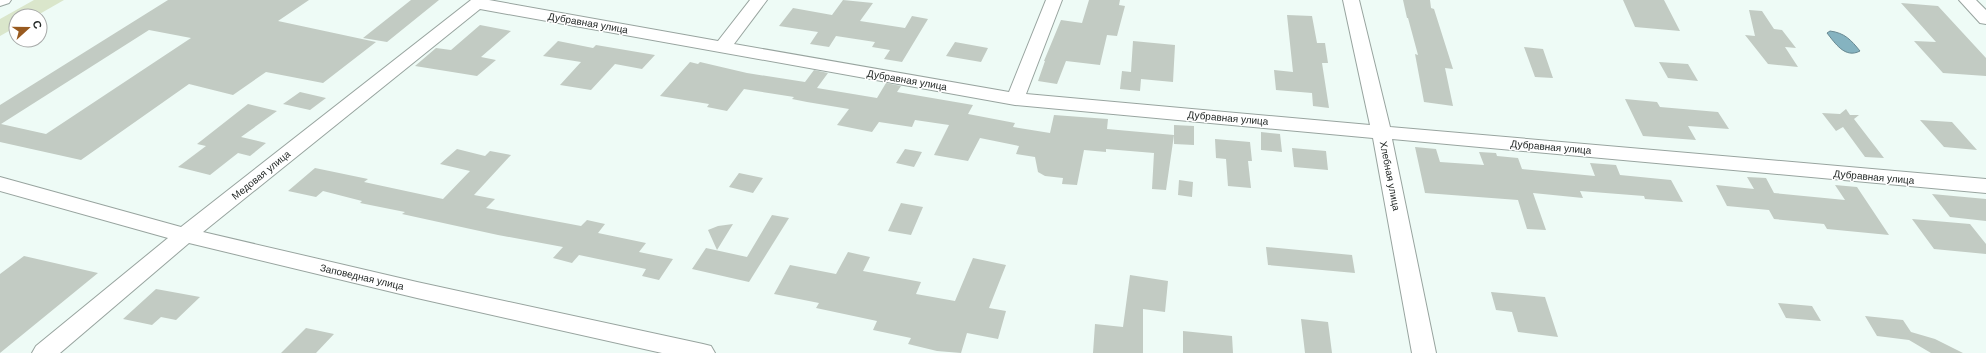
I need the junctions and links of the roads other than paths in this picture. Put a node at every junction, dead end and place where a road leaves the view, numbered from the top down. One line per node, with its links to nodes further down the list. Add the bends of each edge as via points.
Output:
1 (759, 0): 7 (street)
2 (1054, 0): 8 (street)
3 (1351, 0): 9 (street, Хлебная улица)
4 (1967, 0): 6 (street)
5 (479, 1): 7 (street, Дубравная улица); 12 (street, Медовая улица)
6 (1986, 19)
7 (722, 46): 8 (street, Дубравная улица)
8 (1015, 99): 9 (street, Дубравная улица)
9 (1381, 131): 11 (street, Дубравная улица); 15 (street, Хлебная улица)
10 (0, 184): 12 (street, Заповедная улица)
11 (1986, 186)
12 (185, 235): 13 (street, Медовая улица); 14 (street, Заповедная улица)
13 (44, 353)
14 (703, 353)
15 (1424, 353)

